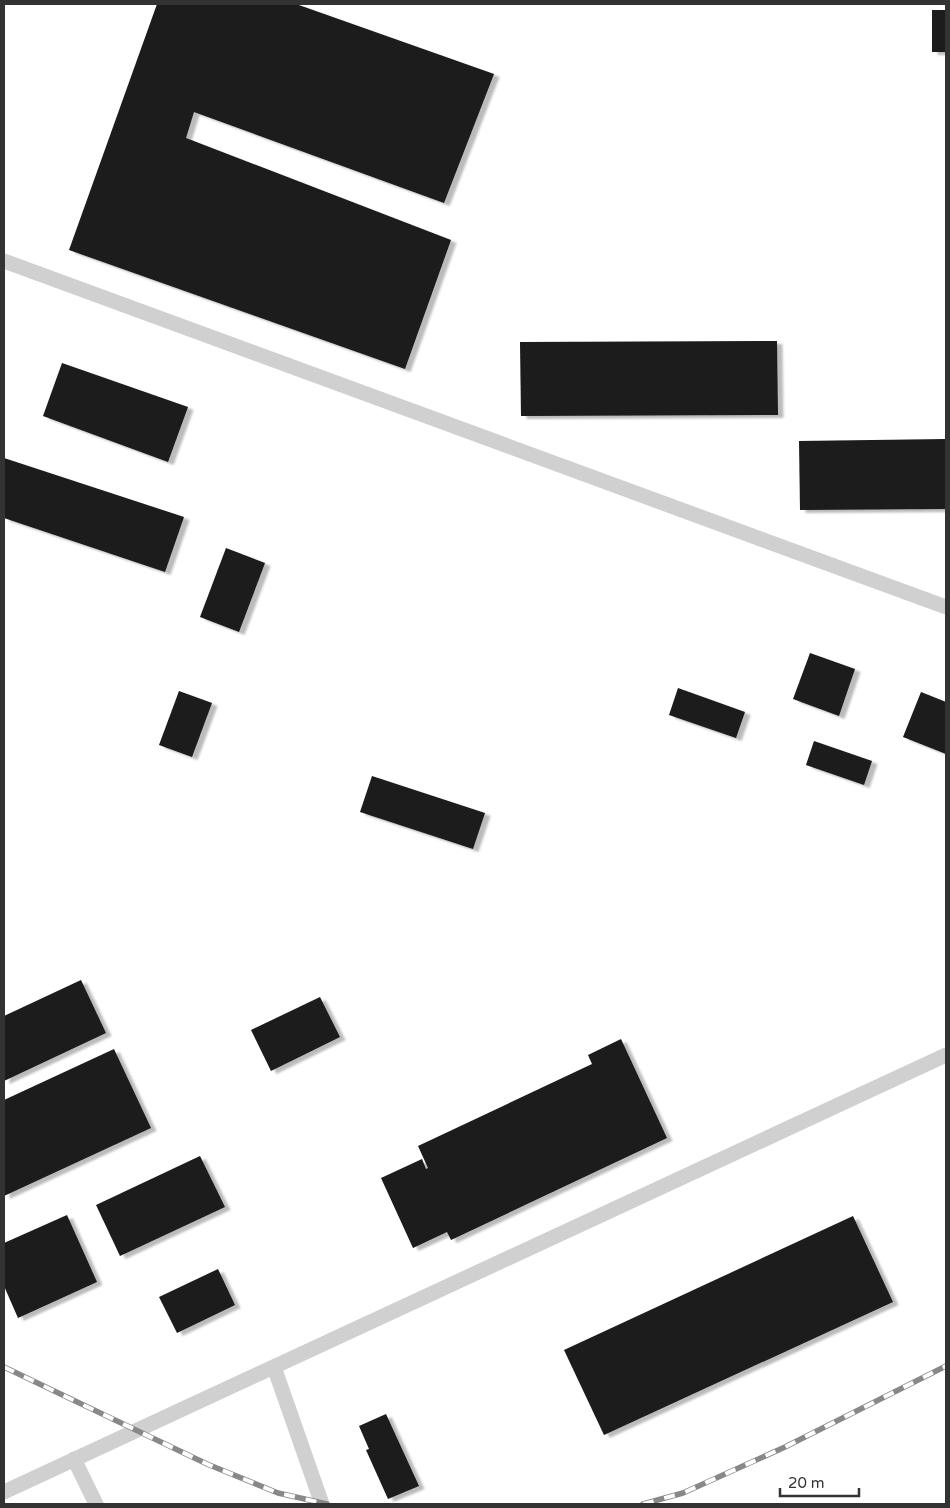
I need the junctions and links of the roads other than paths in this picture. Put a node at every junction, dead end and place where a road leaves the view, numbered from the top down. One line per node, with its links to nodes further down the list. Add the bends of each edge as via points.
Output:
1 (4, 261): 2 (lane)
2 (946, 607)
3 (946, 1055): 4 (lane)
4 (274, 1367): 5 (lane); 8 (lane)
5 (74, 1459): 6 (lane); 7 (lane)
6 (4, 1492)
7 (96, 1504)
8 (322, 1504)

